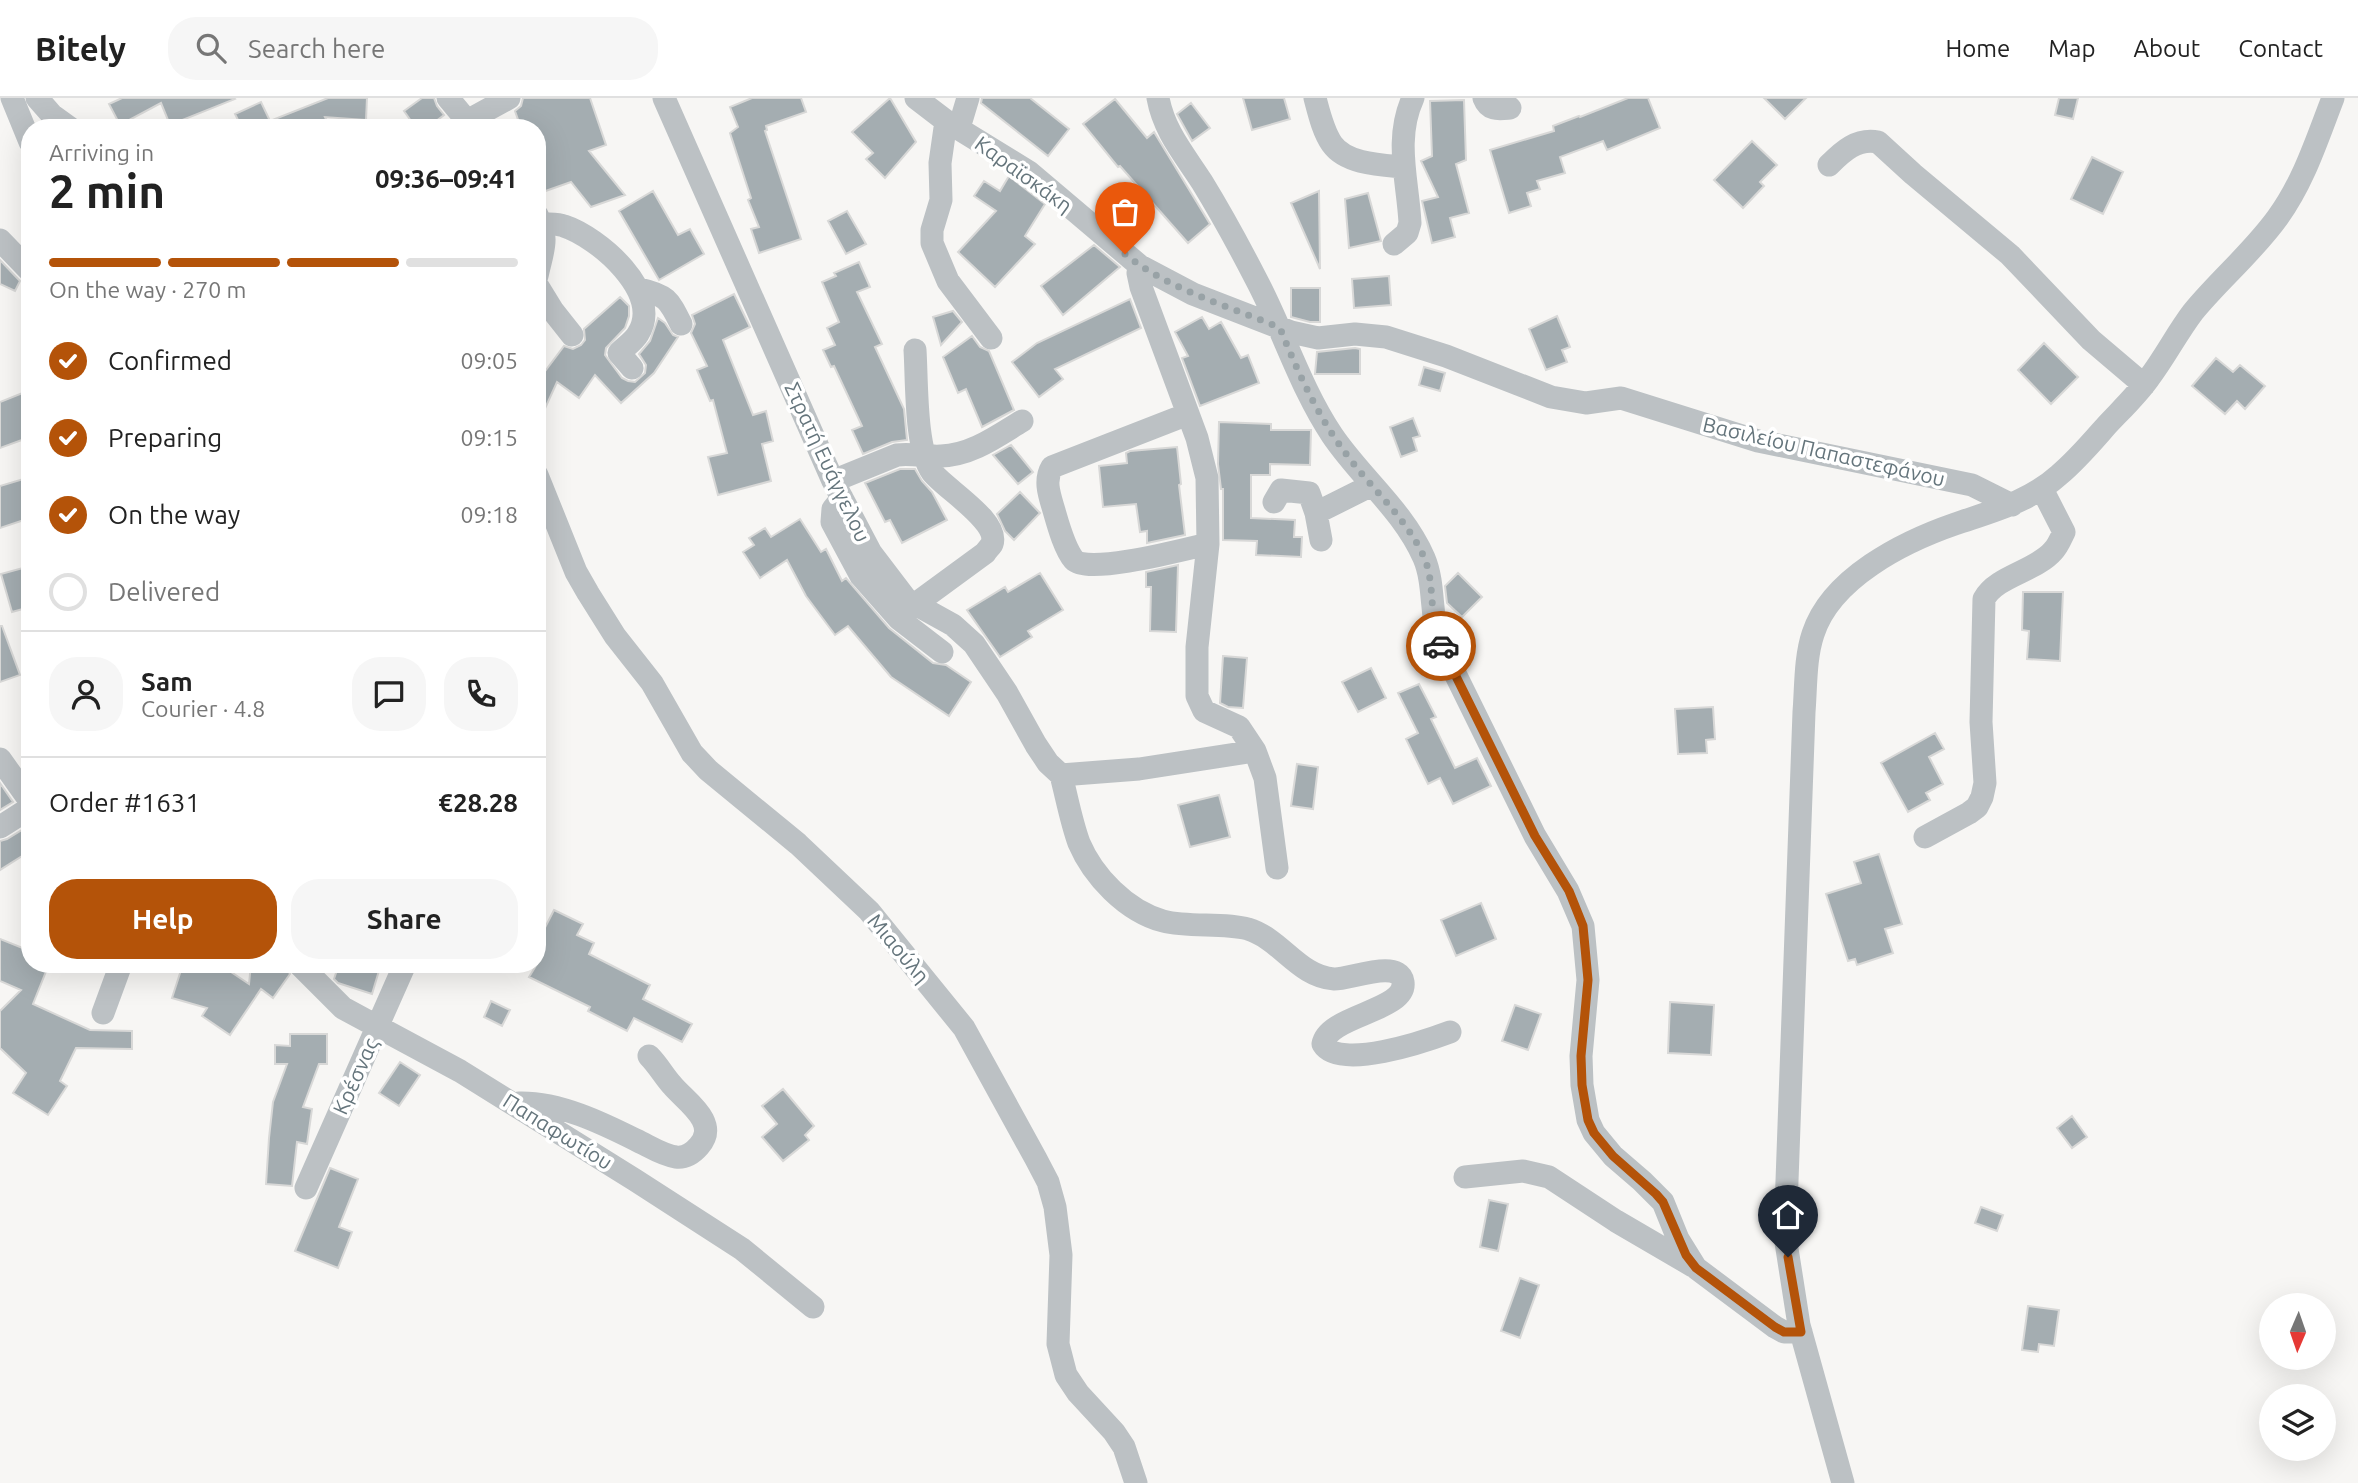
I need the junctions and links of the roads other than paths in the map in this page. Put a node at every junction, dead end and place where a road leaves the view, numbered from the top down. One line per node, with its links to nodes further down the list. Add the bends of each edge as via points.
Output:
1 (12, 98): 17 (street)
2 (37, 98): 14 (street)
3 (448, 98): 15 (street)
4 (509, 98): 16 (street)
5 (664, 98): 40 (street, Στρατή Ευάγγελου)
6 (916, 98): 18 (street, Καραϊσκάκη)
7 (968, 98): 18 (street)
8 (1158, 98): 29 (street, via 1166,127 1219,211)
9 (1314, 98): 20 (street, via 1328,137 1339,151 1365,162)
10 (1413, 98): 20 (street, via 1404,131)
11 (1485, 98): 13 (street, via 1492,108)
12 (2333, 98): 34 (street, via 2305,171 2282,211 2193,312)
13 (1510, 108)
14 (58, 119)
15 (466, 119)
16 (478, 119)
17 (21, 120)
18 (953, 124): 25 (street, Καραϊσκάκη, via 1029,172); 31 (street, via 940,163 941,200 932,243 947,281)
19 (1829, 165): 34 (street, via 1862,141 1878,142 2010,255 2091,340)
20 (1403, 167): 23 (street, via 1410,223 1407,233)
21 (546, 221): 26 (street, via 592,240)
22 (0, 240): 24 (street)
23 (1394, 244)
24 (21, 261)
25 (1140, 265): 29 (street, Καραϊσκάκη, via 1193,294); 35 (street, via 1141,287)
26 (639, 289): 28 (street, via 669,300); 33 (street, via 644,315 639,334 619,353)
27 (546, 298): 30 (street)
28 (681, 324)
29 (1280, 328): 38 (street, via 1318,413); 43 (street, Βασιλείου Παπαστεφάνου, via 1318,338 1386,337 1551,397 1586,402 1621,398 1758,441 1972,485)
30 (572, 335)
31 (991, 338)
32 (915, 350): 37 (street)
33 (632, 368)
34 (2144, 385): 39 (street)
35 (1188, 414): 46 (street, via 1207,478); 46 (street, via 1052,467 1048,486 1069,550 1084,566)
36 (1022, 421): 37 (street, via 975,449)
37 (923, 455): 40 (street, via 897,455); 47 (street, via 933,473 983,519 993,535 985,553)
38 (1372, 485): 44 (street); 67 (street, via 1400,517 1424,557 1438,641 1580,918 1588,965 1581,1056 1588,1120 1613,1156 1663,1202)
39 (2042, 489): 43 (street); 55 (street, via 2064,532 2059,543 2045,559 1996,586 1984,599 1982,797 1969,813)
40 (838, 490): 47 (street, Στρατή Ευάγγελου, via 871,553); 48 (street, via 832,522 861,576 899,619)
41 (546, 497): 70 (street, Μιαούλη, via 576,572 615,636 652,683 692,753 869,911 964,1028 1048,1182 1061,1255 1058,1344 1066,1375 1124,1447)
42 (1274, 502): 44 (street, via 1281,490 1309,493)
43 (2012, 505): 69 (street, via 1947,527 1870,566 1835,597 1812,639 1804,725 1785,1223)
44 (1316, 513): 45 (street)
45 (1321, 540)
46 (1208, 544): 49 (street, via 1197,696 1204,711 1240,727)
47 (914, 605): 51 (street, Στρατή Ευάγγελου, via 953,625 974,644 1035,746)
48 (942, 652)
49 (1255, 751): 51 (street, via 1139,769); 56 (street, via 1265,778)
50 (0, 759): 52 (street)
51 (1061, 775): 62 (street, via 1080,844 1104,881 1133,907 1163,921 1246,929 1325,978 1385,970 1402,977 1400,991 1390,1000 1326,1034 1323,1044 1327,1050 1383,1052)
52 (21, 788)
53 (21, 814): 54 (street)
54 (0, 827)
55 (1925, 837)
56 (1277, 868)
57 (118, 973): 60 (street)
58 (308, 973): 61 (street, Παπαφωτίου, via 344,1009)
59 (401, 973): 61 (street, Κρέσνας)
60 (103, 1013)
61 (376, 1027): 64 (street, Παπαφωτίου); 66 (street, Κρέσνας)
62 (1450, 1032)
63 (649, 1056): 64 (street, via 693,1104 705,1128 703,1141 687,1156 655,1150 569,1113)
64 (513, 1103): 68 (street, Παπαφωτίου, via 741,1249)
65 (1465, 1177): 67 (street, via 1524,1171 1549,1177)
66 (306, 1188)
67 (1696, 1268): 69 (street, via 1775,1327)
68 (813, 1307)
69 (1801, 1332): 71 (street)
70 (1136, 1483)
71 (1843, 1483)

